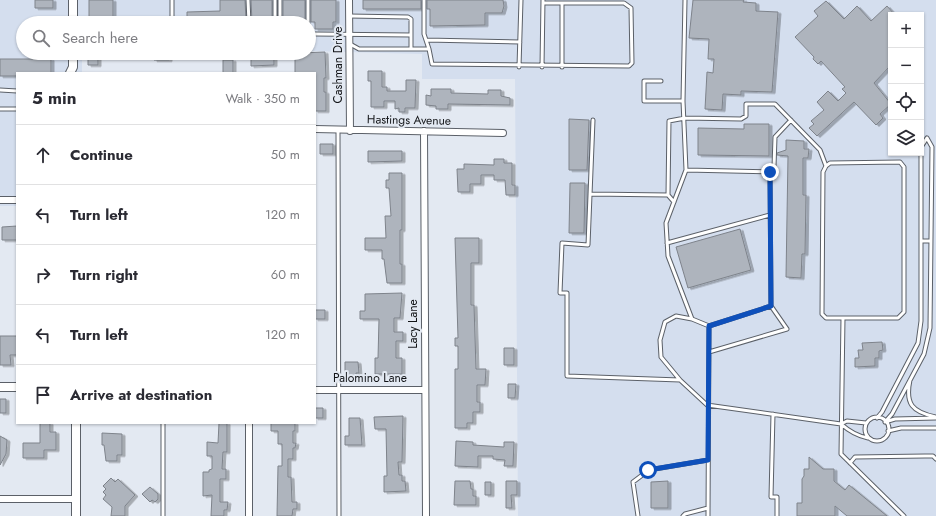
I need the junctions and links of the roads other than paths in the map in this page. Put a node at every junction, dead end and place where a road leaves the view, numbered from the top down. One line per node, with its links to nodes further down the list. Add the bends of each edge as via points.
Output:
1 (73, 0): 13 (street)
2 (172, 0): 14 (lane)
3 (248, 0): 15 (lane)
4 (275, 0): 16 (lane)
5 (280, 0): 17 (lane)
6 (308, 0): 18 (lane)
7 (349, 0): 19 (street, Cashman Drive)
8 (424, 0): 23 (lane)
9 (521, 0): 24 (lane)
10 (684, 0): 36 (lane)
11 (543, 2): 12 (lane); 30 (lane)
12 (562, 3): 31 (lane); 31 (lane, via 629,5 632,64)
13 (73, 16)
14 (172, 16)
15 (249, 16)
16 (275, 16)
17 (280, 16)
18 (308, 16)
19 (349, 16): 21 (street, Cashman Drive); 22 (lane, via 408,17 411,19)
20 (316, 34): 21 (lane)
21 (349, 34): 22 (lane); 25 (street, Cashman Drive)
22 (411, 35): 26 (lane)
23 (426, 40): 24 (lane); 27 (lane)
24 (520, 42): 29 (lane)
25 (349, 44): 26 (lane, via 359,49); 44 (street, Cashman Drive)
26 (411, 49): 27 (lane)
27 (429, 49): 29 (lane, via 432,64)
28 (73, 60): 32 (street)
29 (519, 66): 30 (lane)
30 (542, 67): 31 (lane)
31 (562, 67)
32 (73, 71)
33 (660, 81): 36 (lane, via 644,81 644,101)
34 (0, 90): 35 (lane)
35 (16, 91)
36 (683, 101): 39 (lane)
37 (16, 109): 38 (lane)
38 (0, 110)
39 (685, 118): 41 (lane, via 741,119 746,116 746,104 775,104); 48 (lane); 51 (lane, via 669,121)
40 (593, 120): 50 (lane)
41 (791, 120): 47 (lane, via 820,150); 49 (lane, via 775,137 774,167)
42 (316, 129): 43 (street, Hastings Avenue)
43 (338, 129): 44 (street, Hastings Avenue); 71 (lane)
44 (350, 131): 45 (street, Hastings Avenue)
45 (424, 131): 46 (street, Hastings Avenue); 72 (street, Lacy Lane)
46 (503, 133)
47 (826, 166): 60 (lane, via 823,172 822,314 826,318); 60 (lane, via 830,163 900,162 904,167 904,312 898,318)
48 (686, 170): 49 (lane); 54 (lane)
49 (770, 172): 55 (lane)
50 (590, 194): 51 (lane); 67 (lane, via 588,244 562,243 560,293 567,293 567,376)
51 (668, 195): 54 (lane)
52 (0, 200): 53 (street)
53 (16, 200)
54 (674, 202): 58 (lane, via 666,223)
55 (770, 215): 58 (lane); 59 (lane)
56 (921, 241): 57 (lane); 57 (lane, via 922,147 927,138 932,147); 63 (lane, via 921,321)
57 (931, 241): 64 (lane, via 932,314)
58 (668, 243): 61 (lane, via 668,256)
59 (771, 306): 62 (lane); 65 (lane, via 786,330)
60 (843, 318): 82 (lane)
61 (692, 319): 62 (lane); 67 (lane, via 676,316 665,322 660,340 662,357)
62 (709, 326): 65 (lane)
63 (918, 343): 64 (lane); 75 (lane, via 882,412)
64 (927, 345): 66 (lane)
65 (709, 352): 73 (lane)
66 (911, 377): 76 (lane, via 908,393 913,407); 77 (lane, via 892,414)
67 (680, 380): 73 (lane)
68 (0, 387): 69 (street)
69 (16, 387)
70 (316, 390): 71 (street, Palomino Lane)
71 (339, 390): 72 (street, Palomino Lane); 95 (lane)
72 (424, 390): 96 (street, Lacy Lane)
73 (707, 405): 74 (lane); 87 (lane)
74 (773, 414): 82 (lane); 100 (lane, via 771,497 777,497)
75 (876, 418): 77 (lane); 78 (lane)
76 (936, 418): 77 (lane, via 895,419)
77 (885, 422): 84 (lane)
78 (866, 423): 82 (lane); 85 (lane, via 865,431)
79 (76, 424): 90 (street)
80 (163, 424): 93 (lane)
81 (249, 424): 94 (street)
82 (841, 424): 85 (lane, via 848,431); 88 (lane, via 840,450)
83 (936, 428): 84 (lane, via 901,428)
84 (888, 431): 85 (lane, via 885,438 879,441)
85 (868, 438)
86 (936, 459): 88 (lane, via 933,456 855,457)
87 (708, 460): 91 (lane); 97 (lane, via 648,470 633,482)
88 (850, 463): 101 (lane)
89 (0, 499): 90 (street)
90 (76, 499): 92 (street)
91 (708, 508): 98 (lane); 99 (lane)
92 (76, 516)
93 (163, 516)
94 (249, 516)
95 (339, 516)
96 (426, 516)
97 (638, 516)
98 (683, 516)
99 (708, 516)
100 (777, 516)
101 (904, 516)

